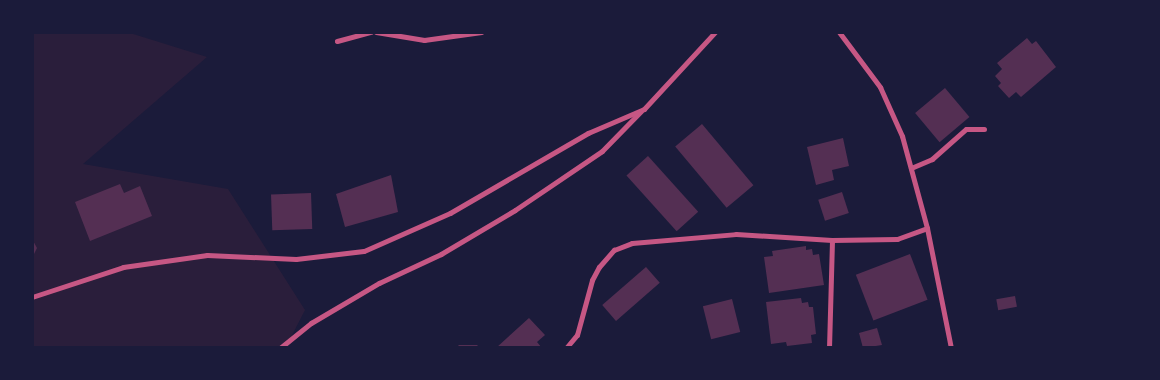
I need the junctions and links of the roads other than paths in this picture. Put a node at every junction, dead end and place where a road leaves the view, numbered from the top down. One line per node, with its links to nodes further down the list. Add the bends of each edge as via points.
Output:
1 (371, 32): 6 (street)
2 (376, 32): 3 (street, via 424,40)
3 (481, 32)
4 (715, 32): 7 (street)
5 (839, 32): 9 (street, via 880,87 902,136)
6 (337, 41)
7 (644, 109): 12 (street, via 588,133 450,213 364,251 296,259 208,255 186,258 123,268); 13 (street, via 602,151 515,210 441,254 379,283 311,323)
8 (984, 129): 9 (street, via 966,129 932,158)
9 (910, 168): 10 (street)
10 (927, 228): 11 (street, via 897,239); 16 (street)
11 (832, 240): 14 (street, via 736,234 632,243 614,250 592,280 577,335); 15 (street)
12 (32, 297)
13 (280, 348)
14 (566, 348)
15 (829, 348)
16 (952, 348)

